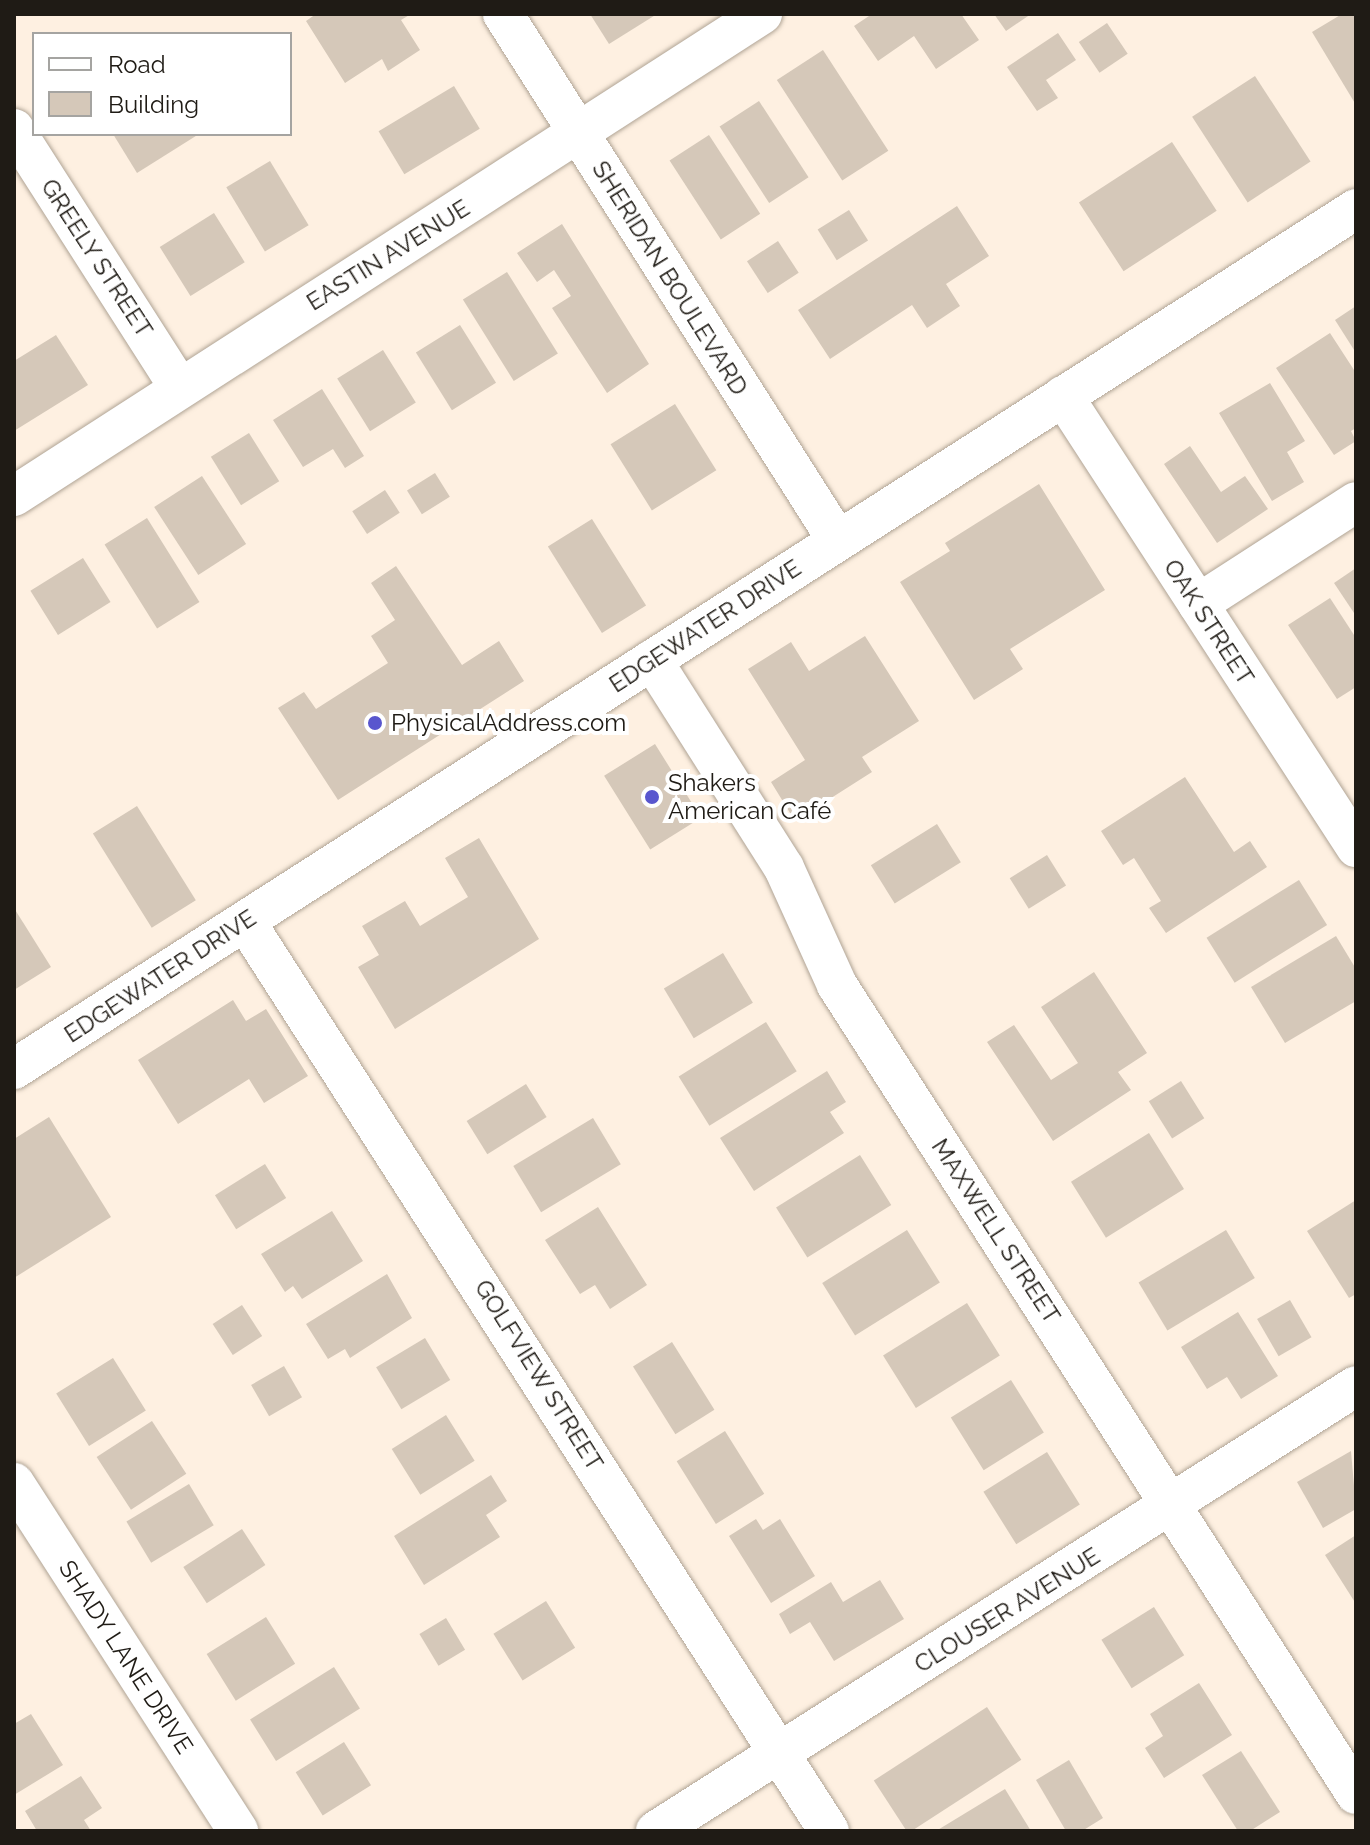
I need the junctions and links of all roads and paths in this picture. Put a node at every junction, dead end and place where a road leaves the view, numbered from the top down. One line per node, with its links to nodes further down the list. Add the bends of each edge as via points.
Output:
1 (503, 14): 4 (street, SHERIDAN BOULEVARD)
2 (762, 14): 4 (street, EASTIN AVENUE)
3 (14, 129): 6 (street, GREELY STREET)
4 (580, 133): 6 (street, EASTIN AVENUE); 10 (street, SHERIDAN BOULEVARD)
5 (1356, 209): 7 (street, EDGEWATER DRIVE)
6 (179, 387): 8 (street, EASTIN AVENUE)
7 (1063, 396): 10 (street, EDGEWATER DRIVE); 11 (street, OAK STREET)
8 (14, 496)
9 (1356, 502): 11 (street)
10 (838, 541): 12 (street, EDGEWATER DRIVE)
11 (1198, 604): 13 (street, OAK STREET)
12 (652, 660): 14 (street, EDGEWATER DRIVE); 18 (street, MAXWELL STREET, via 784,868 837,985)
13 (1356, 847)
14 (245, 921): 15 (street, EDGEWATER DRIVE); 19 (street, GOLFVIEW STREET)
15 (14, 1069)
16 (1356, 1386): 18 (street, CLOUSER AVENUE)
17 (14, 1483): 21 (street, SHADY LANE DRIVE)
18 (1174, 1506): 19 (street, CLOUSER AVENUE); 20 (street, MAXWELL STREET)
19 (780, 1753): 22 (street, CLOUSER AVENUE); 23 (street, GOLFVIEW STREET)
20 (1356, 1794)
21 (238, 1831)
22 (656, 1831)
23 (829, 1831)

